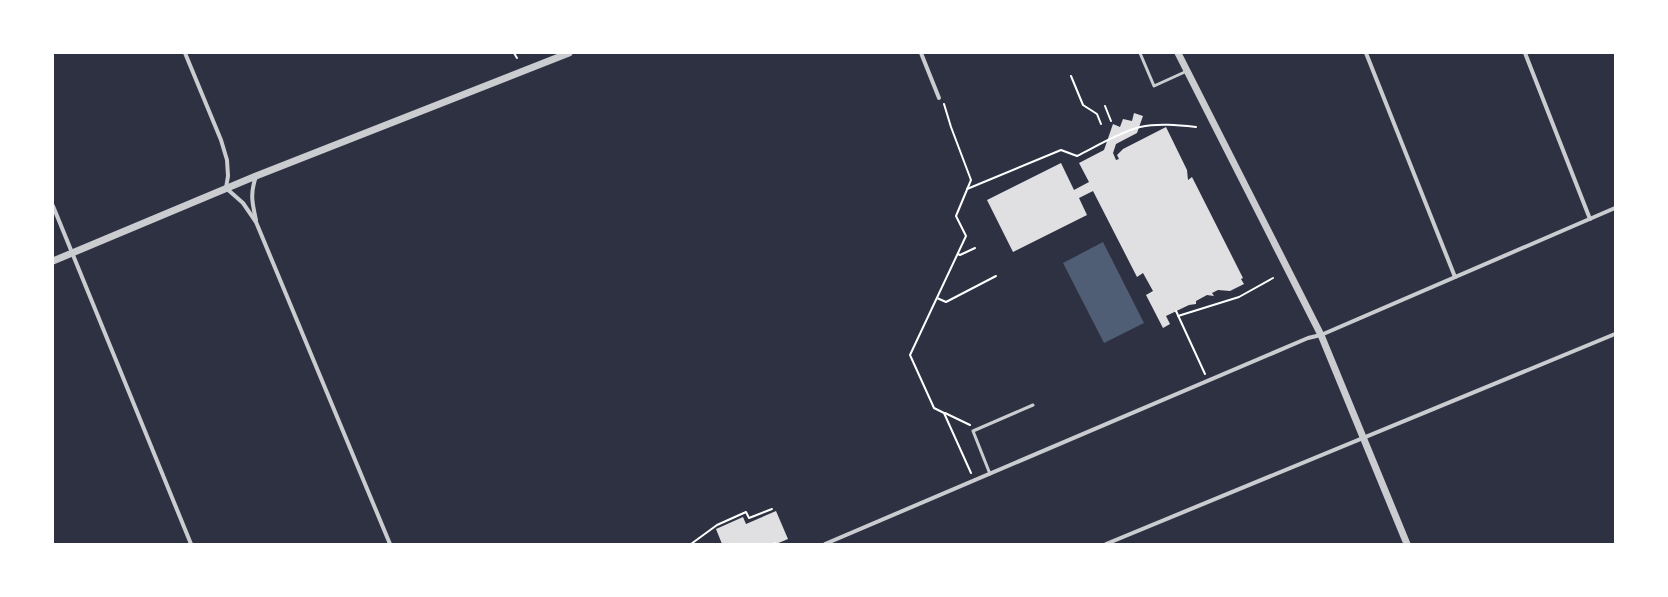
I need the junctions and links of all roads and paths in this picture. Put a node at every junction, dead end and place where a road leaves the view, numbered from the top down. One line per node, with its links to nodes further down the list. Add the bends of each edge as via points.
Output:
1 (186, 53): 18 (street, via 227,160)
2 (514, 53): 9 (path)
3 (569, 53): 17 (street)
4 (921, 53): 12 (street)
5 (1140, 53): 10 (lane, via 1154,86)
6 (1178, 53): 10 (street)
7 (1366, 53): 29 (street)
8 (1525, 53): 22 (street)
9 (517, 58)
10 (1187, 71): 35 (street)
11 (1071, 76): 15 (path, via 1083,105 1097,114)
12 (938, 98): 19 (path, via 944,104 971,180)
13 (1105, 106): 14 (path)
14 (1111, 121)
15 (1102, 124)
16 (1196, 127): 19 (path, via 1175,124 1139,127 1077,156 1061,150)
17 (256, 176): 18 (street); 23 (street, via 252,189)
18 (226, 188): 23 (street, via 243,203); 25 (street)
19 (967, 188): 26 (path, via 956,216 966,236)
20 (53, 206): 25 (street)
21 (1615, 208): 22 (street)
22 (1590, 219): 29 (street)
23 (256, 222): 45 (street)
24 (974, 248): 26 (path)
25 (72, 253): 27 (street); 44 (street)
26 (958, 254): 31 (path)
27 (53, 261)
28 (996, 276): 31 (path, via 946,302)
29 (1455, 277): 35 (street)
30 (1273, 278): 33 (path, via 1239,297)
31 (937, 298): 38 (path, via 910,354 934,408)
32 (1176, 311): 33 (path)
33 (1178, 316): 36 (path)
34 (1615, 334): 40 (street)
35 (1321, 335): 36 (street, via 1308,338); 40 (street)
36 (1208, 381): 41 (street)
37 (1033, 405): 39 (lane)
38 (944, 413): 39 (path); 42 (path)
39 (979, 429): 41 (lane, via 973,431)
40 (1364, 438): 48 (street); 49 (street)
41 (990, 474): 42 (street)
42 (974, 481): 47 (street)
43 (772, 509): 46 (path, via 749,518 746,512 717,525)
44 (191, 544)
45 (390, 544)
46 (690, 544)
47 (825, 544)
48 (1106, 544)
49 (1407, 544)

